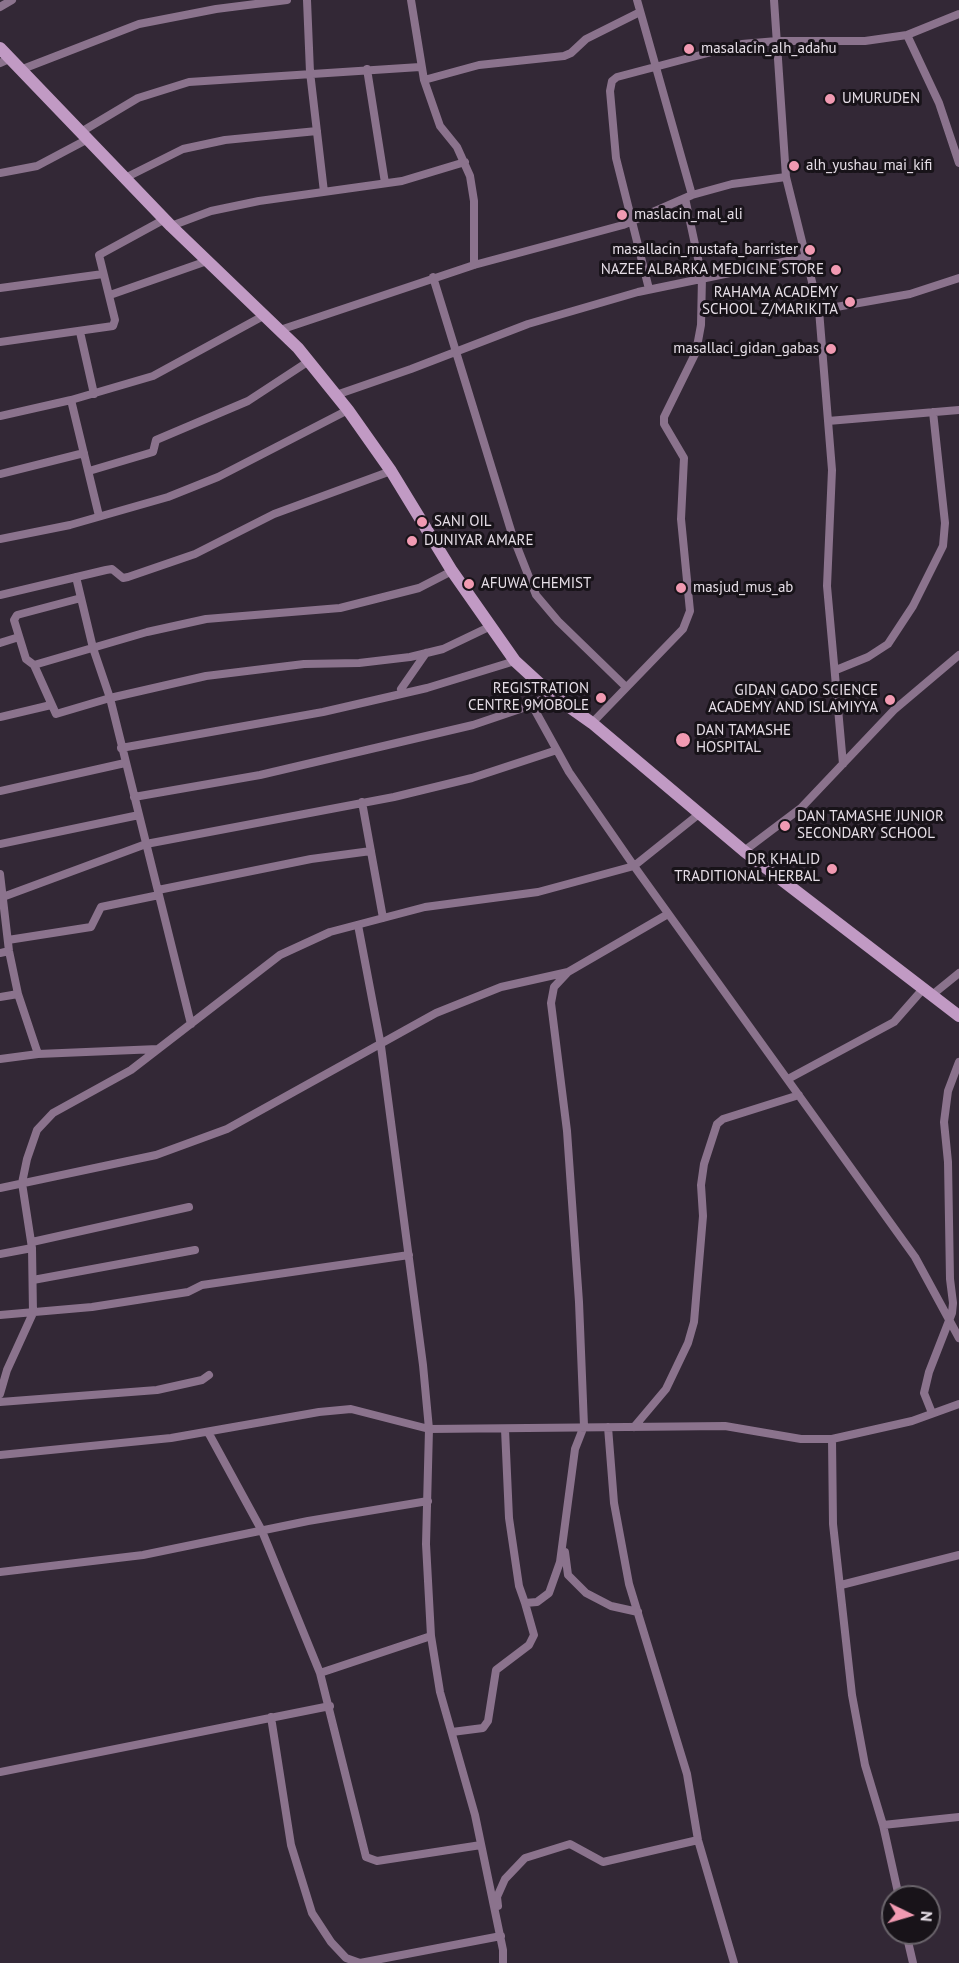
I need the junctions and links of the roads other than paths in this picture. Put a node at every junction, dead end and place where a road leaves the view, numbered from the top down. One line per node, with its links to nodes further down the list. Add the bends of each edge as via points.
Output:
1 (12, 0): 8 (street)
2 (287, 0): 7 (street)
3 (307, 0): 19 (street)
4 (411, 0): 16 (street)
5 (638, 0): 9 (street)
6 (774, 0): 12 (street)
7 (239, 3): 18 (street, via 139,24)
8 (0, 7)
9 (640, 12): 15 (street); 20 (street, via 586,39 564,56 479,65)
10 (959, 14): 11 (street)
11 (907, 35): 12 (street, via 865,41); 24 (street, via 939,103)
12 (777, 41): 15 (street, via 719,48); 26 (street)
13 (0, 48): 14 (street)
14 (5, 61): 18 (street)
15 (656, 65): 30 (street); 32 (street, via 617,76 610,91 616,158)
16 (420, 67): 17 (street); 20 (street)
17 (367, 69): 19 (street); 28 (street)
18 (20, 70): 22 (street)
19 (310, 72): 21 (street); 22 (street, via 189,82 162,89 138,98)
20 (424, 80): 23 (street, via 440,126)
21 (316, 132): 27 (street, via 225,140 183,149); 29 (street)
22 (84, 136): 25 (street, via 37,166); 27 (street)
23 (465, 162): 28 (street); 35 (street, via 474,201)
24 (959, 163)
25 (0, 173)
26 (786, 177): 30 (street, via 732,184); 33 (street)
27 (125, 178): 31 (street)
28 (385, 183): 29 (street)
29 (324, 192): 31 (street)
30 (688, 197): 32 (street); 38 (street)
31 (168, 222): 34 (street); 36 (street, via 101,253)
32 (630, 222): 35 (street); 41 (street)
33 (807, 257): 38 (street); 43 (street)
34 (207, 261): 42 (street); 44 (street)
35 (474, 265): 37 (street)
36 (103, 274): 40 (street); 42 (street)
37 (433, 277): 45 (street); 48 (street)
38 (702, 277): 41 (street); 77 (street, via 696,352 664,417 664,424 684,458 681,519 690,611 683,629)
39 (959, 278): 43 (street, via 910,294)
40 (0, 288)
41 (649, 289): 48 (street, via 528,324)
42 (110, 295): 46 (street, via 113,326)
43 (819, 310): 57 (street)
44 (265, 315): 45 (street); 50 (street, via 153,376)
45 (280, 330): 49 (street)
46 (80, 332): 47 (street); 50 (street)
47 (0, 342)
48 (456, 352): 51 (street); 77 (street, via 512,534 536,595)
49 (309, 361): 51 (street); 59 (street, via 248,401 156,440 153,452)
50 (94, 394): 52 (street)
51 (336, 395): 53 (street)
52 (71, 400): 56 (street); 58 (street)
53 (348, 410): 60 (street); 62 (street, via 218,477 168,497)
54 (959, 410): 55 (street)
55 (933, 412): 57 (street); 76 (street, via 945,523 943,546 913,606 888,644)
56 (0, 416)
57 (828, 421): 76 (street, via 832,470 827,586)
58 (84, 453): 59 (street); 61 (street)
59 (89, 471): 62 (street)
60 (390, 471): 64 (street); 65 (street, via 274,514 163,566 128,577 112,569)
61 (0, 474)
62 (99, 516): 63 (street)
63 (0, 539)
64 (452, 571): 68 (street); 71 (street, via 418,588 339,608 206,619)
65 (76, 577): 66 (street); 67 (street)
66 (0, 596)
67 (81, 598): 69 (street, via 17,615 14,620); 71 (street)
68 (489, 627): 72 (street, via 443,650); 74 (street)
69 (20, 637): 70 (street); 75 (street, via 26,659)
70 (0, 643)
71 (93, 648): 75 (street); 80 (street)
72 (426, 653): 78 (street); 80 (street, via 359,663 241,670)
73 (959, 655): 88 (street, via 894,710)
74 (515, 661): 79 (street); 85 (street, via 427,688 323,712)
75 (34, 665): 81 (street)
76 (836, 670): 88 (street)
77 (626, 687): 84 (street)
78 (401, 689)
79 (551, 694): 82 (street); 84 (street)
80 (110, 698): 81 (street, via 58,714); 85 (street)
81 (51, 705): 83 (street)
82 (532, 705): 86 (street); 90 (street, via 473,725 270,773)
83 (0, 717)
84 (592, 723): 92 (street)
85 (121, 748): 87 (street)
86 (557, 750): 91 (street, via 472,778); 98 (street)
87 (125, 763): 89 (street); 90 (street)
88 (843, 764): 97 (street, via 801,808)
89 (0, 791)
90 (134, 797): 93 (street)
91 (362, 802): 95 (street); 96 (street)
92 (699, 814): 97 (street); 98 (street)
93 (139, 815): 94 (street); 95 (street)
94 (0, 844)
95 (146, 844): 100 (street); 101 (street)
96 (371, 851): 100 (street, via 311,859); 103 (street)
97 (744, 851): 109 (street)
98 (634, 866): 102 (street); 103 (street, via 538,892 425,907)
99 (0, 874): 101 (street)
100 (158, 892): 105 (street, via 101,907 91,927); 113 (street)
101 (2, 898): 105 (street)
102 (668, 914): 107 (street); 119 (street)
103 (383, 918): 104 (street)
104 (358, 925): 113 (street, via 330,932 280,955); 114 (street)
105 (8, 940): 106 (street)
106 (5, 952): 110 (street)
107 (568, 972): 114 (street, via 501,987 436,1013); 138 (street, via 554,987 550,1003 567,1131)
108 (959, 973): 109 (street)
109 (928, 992): 112 (street); 119 (street, via 894,1022)
110 (18, 994): 111 (street); 116 (street)
111 (0, 997)
112 (959, 1016)
113 (191, 1024): 115 (street)
114 (381, 1046): 121 (street, via 227,1129 156,1155); 127 (street)
115 (158, 1049): 116 (street); 121 (street, via 131,1070 53,1113 37,1130)
116 (38, 1054): 117 (street)
117 (0, 1059)
118 (959, 1062): 131 (street, via 948,1091 944,1122 953,1303)
119 (789, 1079): 120 (street)
120 (799, 1095): 131 (street, via 915,1257); 140 (street, via 723,1119 717,1125 701,1185 699,1279 688,1343 666,1389)
121 (22, 1183): 122 (street); 124 (street)
122 (0, 1188)
123 (189, 1207): 124 (street)
124 (32, 1245): 126 (street); 128 (street)
125 (195, 1250): 128 (street)
126 (0, 1254)
127 (409, 1255): 129 (street, via 202,1285 172,1295); 141 (street)
128 (33, 1281): 129 (street)
129 (33, 1313): 130 (street); 134 (street)
130 (0, 1315)
131 (948, 1321): 132 (street); 137 (street, via 924,1393)
132 (959, 1338)
133 (209, 1375): 135 (street, via 157,1390)
134 (0, 1393)
135 (0, 1402)
136 (959, 1404): 137 (street)
137 (932, 1413): 144 (street)
138 (584, 1426): 139 (street); 142 (street); 148 (street, via 575,1449)
139 (608, 1427): 140 (street); 153 (street, via 614,1503)
140 (634, 1427): 144 (street, via 725,1426 801,1439)
141 (429, 1429): 142 (street); 143 (street, via 351,1409); 146 (street)
142 (505, 1429): 152 (street, via 509,1518)
143 (208, 1432): 145 (street); 147 (street)
144 (832, 1439): 151 (street, via 833,1524)
145 (0, 1455)
146 (428, 1501): 147 (street); 154 (street)
147 (262, 1531): 150 (street, via 142,1555); 155 (street)
148 (564, 1545): 152 (street, via 549,1593 537,1602); 153 (street, via 568,1575 586,1593 611,1606)
149 (959, 1555): 151 (street)
150 (0, 1572)
151 (841, 1585): 161 (street, via 852,1695 865,1765)
152 (525, 1602): 158 (street, via 534,1635 529,1645 496,1670 488,1721 483,1728)
153 (638, 1612): 162 (street, via 687,1774)
154 (431, 1636): 155 (street); 158 (street, via 440,1692)
155 (320, 1673): 156 (street)
156 (330, 1706): 157 (street); 163 (street, via 366,1857 377,1861)
157 (271, 1717): 159 (street); 165 (street, via 291,1845 312,1913 346,1958 360,1962)
158 (452, 1732): 163 (street)
159 (0, 1772)
160 (959, 1817): 161 (street)
161 (883, 1825): 164 (street)
162 (698, 1840): 165 (street, via 603,1862 570,1844 525,1857 505,1879 497,1897); 168 (street)
163 (481, 1845): 165 (street)
164 (896, 1885)
165 (501, 1936): 167 (street)
166 (909, 1945): 169 (street)
167 (503, 1963)
168 (734, 1963)
169 (913, 1963)

